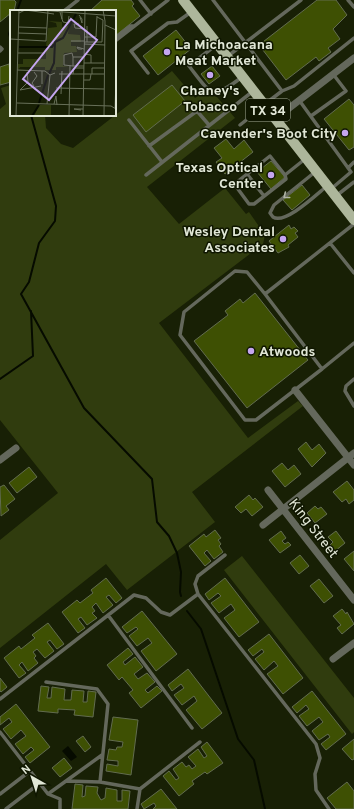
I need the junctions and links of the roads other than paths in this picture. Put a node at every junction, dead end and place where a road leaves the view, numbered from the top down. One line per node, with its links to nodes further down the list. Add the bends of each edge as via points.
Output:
1 (78, 0): 9 (lane)
2 (140, 0): 11 (lane)
3 (168, 0): 11 (lane)
4 (183, 0): 10 (main road, TX 34)
5 (212, 0): 16 (lane)
6 (301, 0): 16 (lane)
7 (348, 0): 8 (lane)
8 (354, 7)
9 (65, 10)
10 (192, 12): 17 (main road, TX 34); 22 (lane, via 177,22 168,23 131,51)
11 (151, 14): 12 (lane)
12 (135, 26): 13 (lane, via 130,26); 15 (lane)
13 (116, 37)
14 (354, 38): 26 (lane, via 294,86)
15 (116, 40)
16 (245, 42): 20 (lane); 26 (lane)
17 (217, 44): 20 (main road, TX 34); 24 (lane, via 189,66 197,77 206,88 215,92 222,91)
18 (0, 47): 19 (lane)
19 (0, 50)
20 (227, 57): 24 (main road, TX 34)
21 (354, 58): 23 (street)
22 (148, 73)
23 (333, 74): 27 (street); 29 (lane, via 346,91)
24 (242, 76): 25 (main road, TX 34)
25 (253, 91): 28 (main road, TX 34); 32 (lane)
26 (282, 91): 28 (lane)
27 (299, 100): 29 (lane); 30 (street)
28 (264, 105): 30 (main road, TX 34); 33 (lane)
29 (311, 116): 38 (lane)
30 (275, 118): 35 (main road, TX 34)
31 (129, 120): 34 (lane)
32 (209, 125): 34 (lane, via 197,111); 36 (lane)
33 (240, 125)
34 (149, 146): 36 (lane)
35 (306, 159): 39 (main road, TX 34); 43 (lane)
36 (162, 162): 42 (lane)
37 (354, 162): 38 (lane)
38 (348, 168): 40 (lane)
39 (316, 172): 45 (main road, TX 34); 45 (lane, one-way to 45, via 274,205 270,212 273,217 282,219)
40 (351, 172): 44 (lane); 45 (lane)
41 (247, 174): 43 (lane, via 270,156); 46 (lane); 46 (lane, via 235,186 250,204)
42 (146, 175)
43 (285, 175): 46 (lane, via 286,179)
44 (354, 181): 45 (lane)
45 (331, 191): 47 (main road, TX 34)
46 (264, 196)
47 (354, 220)
48 (354, 224): 49 (lane)
49 (330, 243): 50 (lane); 51 (lane)
50 (354, 273)
51 (265, 294): 53 (lane); 55 (lane, via 247,272 236,271 184,312 180,336 245,420 256,420)
52 (354, 343): 53 (lane)
53 (322, 369): 55 (lane)
54 (354, 379): 56 (lane, via 344,391)
55 (295, 390): 58 (street)
56 (354, 406)
57 (16, 448): 59 (street)
58 (351, 455): 60 (street); 62 (street)
59 (0, 460)
60 (354, 465)
61 (268, 490): 62 (street, King Street)
62 (283, 509): 63 (street); 66 (street, King Street)
63 (263, 525)
64 (225, 555): 65 (lane, via 198,576 195,584)
65 (198, 594): 67 (lane, via 170,616 161,612 146,598 134,595); 86 (lane, via 316,744 320,758 314,774 316,790)
66 (354, 600)
67 (108, 615): 71 (lane); 72 (lane)
68 (354, 642): 69 (street)
69 (333, 659)
70 (46, 682): 75 (lane, via 97,689 108,704)
71 (0, 699)
72 (192, 728)
73 (0, 732): 76 (lane)
74 (200, 742): 80 (lane)
75 (102, 755): 77 (lane); 78 (lane)
76 (30, 771): 79 (lane); 81 (lane)
77 (66, 781): 78 (lane); 82 (lane)
78 (100, 782): 80 (lane)
79 (40, 783): 82 (lane); 84 (lane)
80 (140, 789): 83 (lane)
81 (0, 794)
82 (48, 794): 85 (lane, via 60,799)
83 (138, 808)
84 (6, 809)
85 (60, 809)
86 (330, 809)

